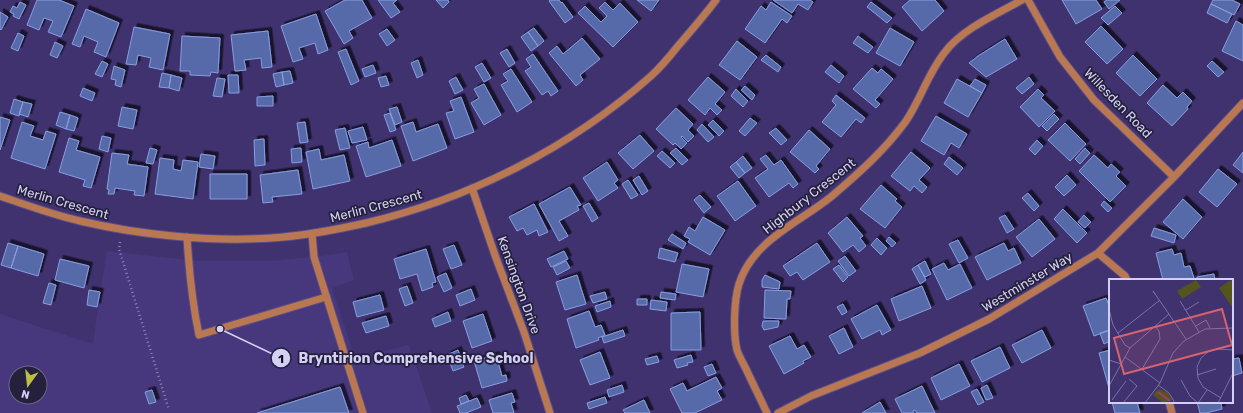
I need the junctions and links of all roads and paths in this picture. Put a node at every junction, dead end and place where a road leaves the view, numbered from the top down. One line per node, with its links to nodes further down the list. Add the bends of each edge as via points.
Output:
1 (716, 0): 6 (street, Merlin Crescent, via 652,75 602,116 545,153)
2 (1022, 0): 18 (street, Highbury Crescent, via 961,36 935,66 906,120 880,153 829,199 771,239 749,263 735,300 737,350)
3 (1028, 0): 5 (street, Willesden Road, via 1060,57 1094,100)
4 (1242, 105): 5 (street, Westminster Way)
5 (1174, 177): 11 (street, Westminster Way)
6 (472, 188): 9 (street, Merlin Crescent, via 401,214); 17 (street, Kensington Drive)
7 (0, 196): 8 (street, Merlin Crescent, via 79,221)
8 (121, 229): 10 (street, Merlin Crescent); 15 (path, via 119,249)
9 (312, 234): 10 (street, Merlin Crescent, via 237,239); 13 (street, via 314,257)
10 (188, 237): 13 (street, via 193,309 199,335)
11 (1098, 253): 12 (street); 19 (street, Westminster Way, via 989,319 920,353 811,396)
12 (1126, 279)
13 (326, 297): 16 (street)
14 (1169, 403): 20 (street)
15 (169, 410)
16 (363, 413)
17 (550, 413)
18 (767, 413)
19 (778, 413)
20 (1172, 413)

